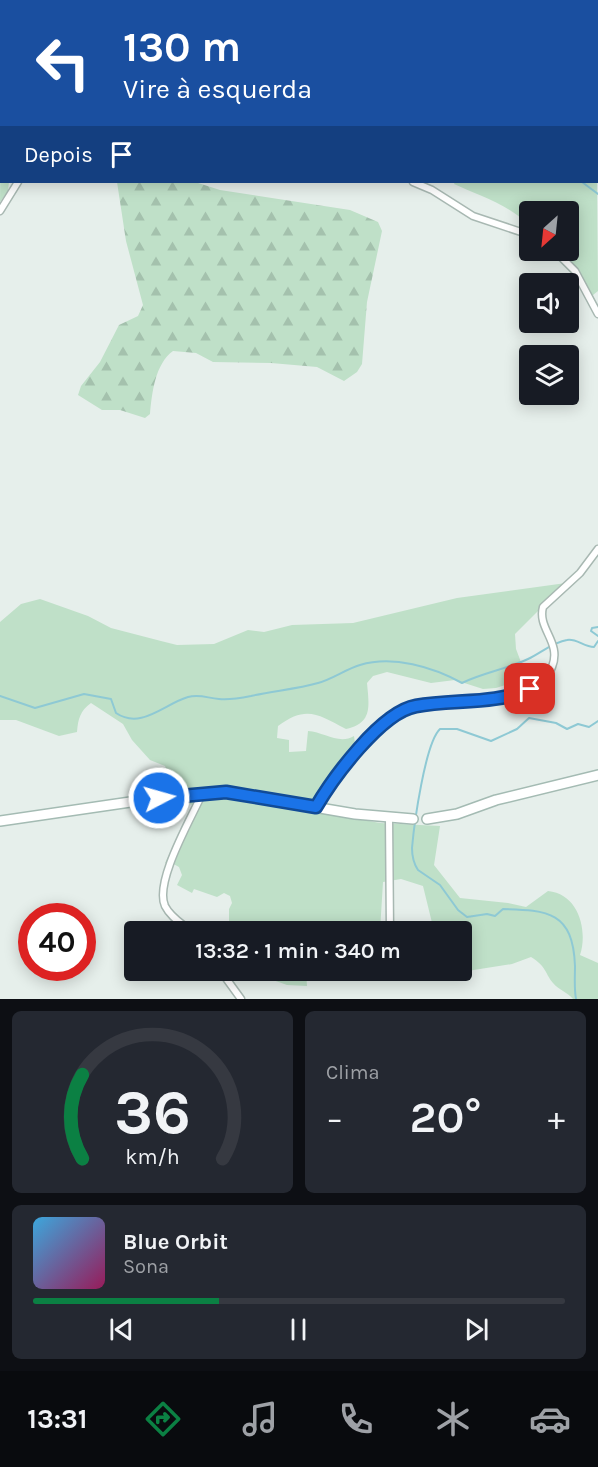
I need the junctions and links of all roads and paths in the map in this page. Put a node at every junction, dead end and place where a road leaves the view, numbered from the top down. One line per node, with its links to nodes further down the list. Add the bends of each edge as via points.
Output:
1 (17, 183): 3 (street)
2 (415, 183): 4 (street, via 473,216)
3 (0, 211)
4 (519, 231)
5 (565, 261): 6 (street, via 575,271)
6 (598, 314)
7 (598, 549): 10 (street, via 580,573 543,607 542,621 555,650 552,668 540,684 510,696 401,711 371,737)
8 (598, 774): 13 (street)
9 (202, 794): 10 (street, via 237,793); 14 (street); 15 (street, via 165,873 163,902)
10 (316, 807): 11 (street)
11 (389, 819): 12 (street); 16 (street)
12 (413, 819): 13 (street)
13 (427, 819)
14 (0, 821)
15 (178, 921)
16 (390, 921)
17 (228, 981): 18 (street)
18 (241, 999)

